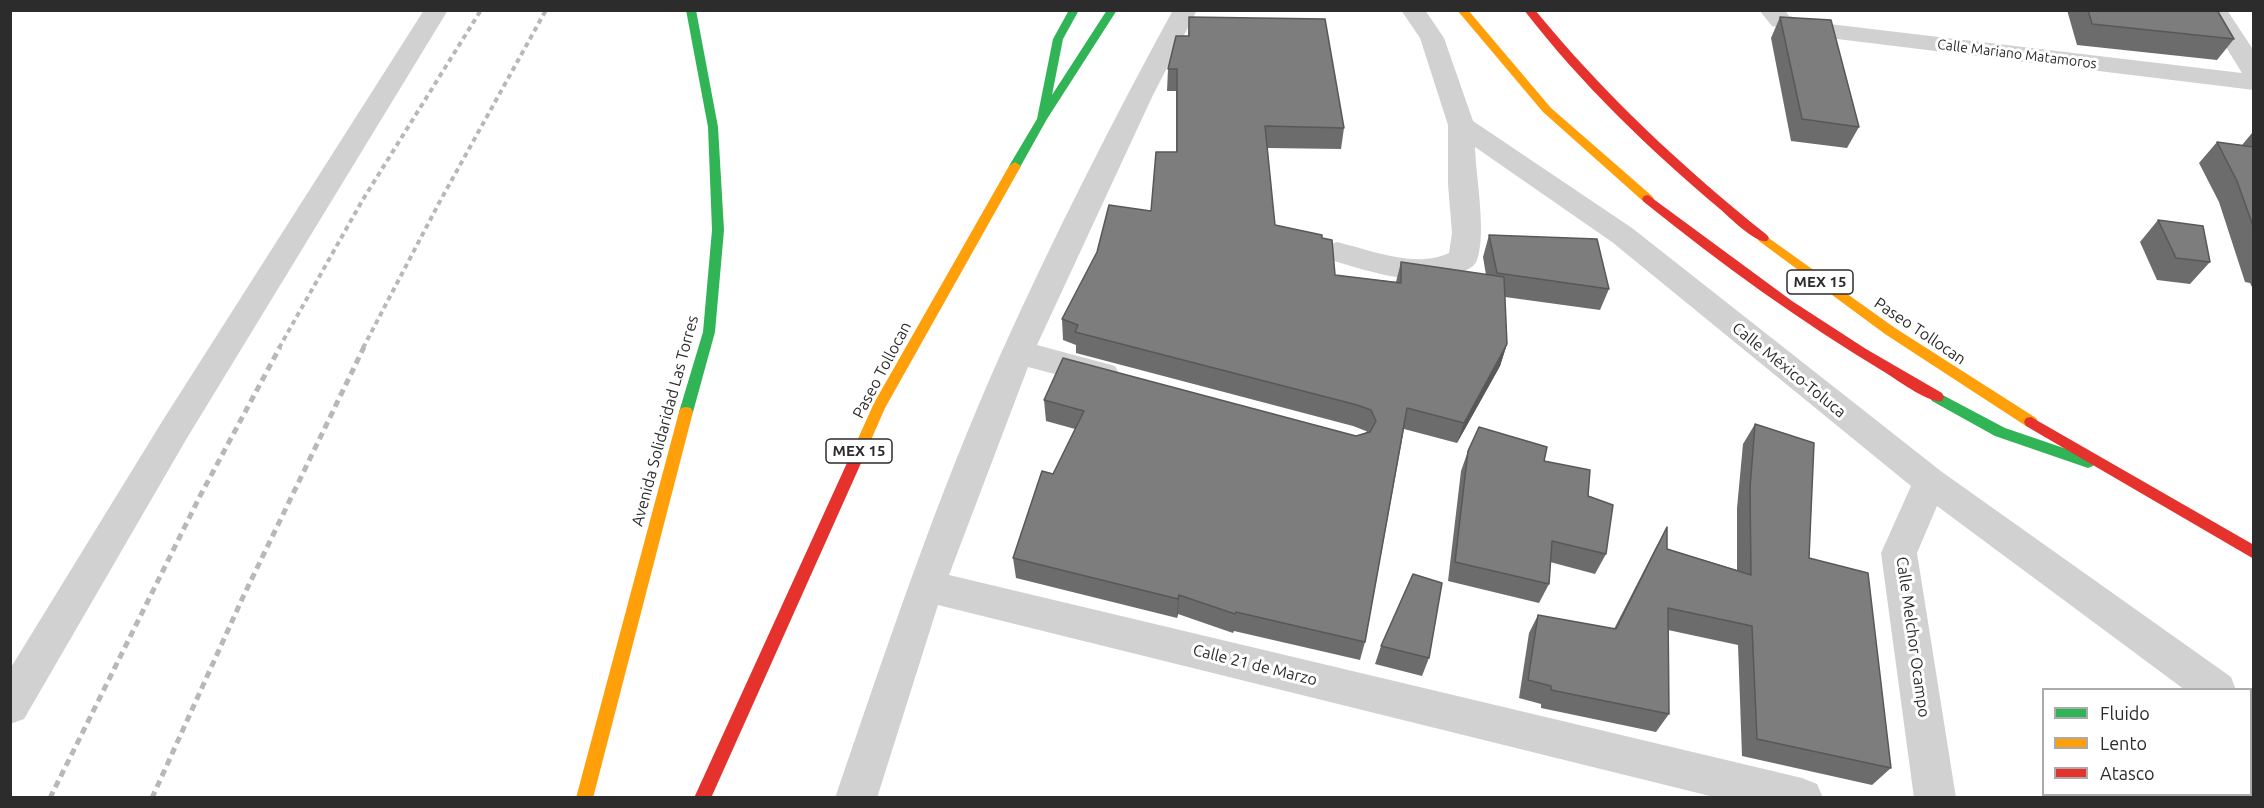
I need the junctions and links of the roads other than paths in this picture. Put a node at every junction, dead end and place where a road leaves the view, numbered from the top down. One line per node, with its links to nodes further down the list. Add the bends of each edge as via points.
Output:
1 (436, 10): 25 (street, via 175,429)
2 (691, 10): 26 (main road, Avenida Solidaridad Las Torres, via 713,127 718,230 709,332)
3 (1074, 10): 15 (main road, via 1058,39)
4 (1112, 10): 15 (main road, Paseo Tollocan / MEX 15)
5 (1185, 10): 18 (street, via 1140,95)
6 (1413, 10): 16 (street, via 1432,38)
7 (1462, 10): 20 (main road, via 1530,91 1604,163 1766,289 1880,365 2000,432)
8 (1529, 10): 12 (main road, Paseo Tollocan / MEX 15)
9 (1542, 10): 12 (main road)
10 (2214, 10): 13 (street)
11 (1776, 16): 14 (street, Calle Mariano Matamoros, via 1821,30)
12 (1567, 58): 20 (main road, Paseo Tollocan / MEX 15, via 1668,159 1798,265 1922,354)
13 (2253, 72)
14 (2253, 82)
15 (1042, 119): 27 (main road, Paseo Tollocan / MEX 15, via 879,406)
16 (1461, 125): 17 (street, via 1467,233 1463,259 1432,271); 21 (street, Calle México-Toluca, via 1622,235)
17 (1337, 252)
18 (1018, 352): 19 (street); 23 (street)
19 (1133, 383)
20 (2103, 467): 22 (main road, Paseo Tollocan / MEX 15)
21 (1930, 482): 24 (street, Calle México-Toluca); 30 (street, Calle Melchor Ocampo, via 1899,553)
22 (2253, 553)
23 (926, 585): 28 (street); 29 (street, Calle 21 de Marzo)
24 (2214, 688)
25 (10, 706)
26 (584, 798)
27 (702, 798)
28 (856, 798)
29 (1802, 798)
30 (1935, 798)

